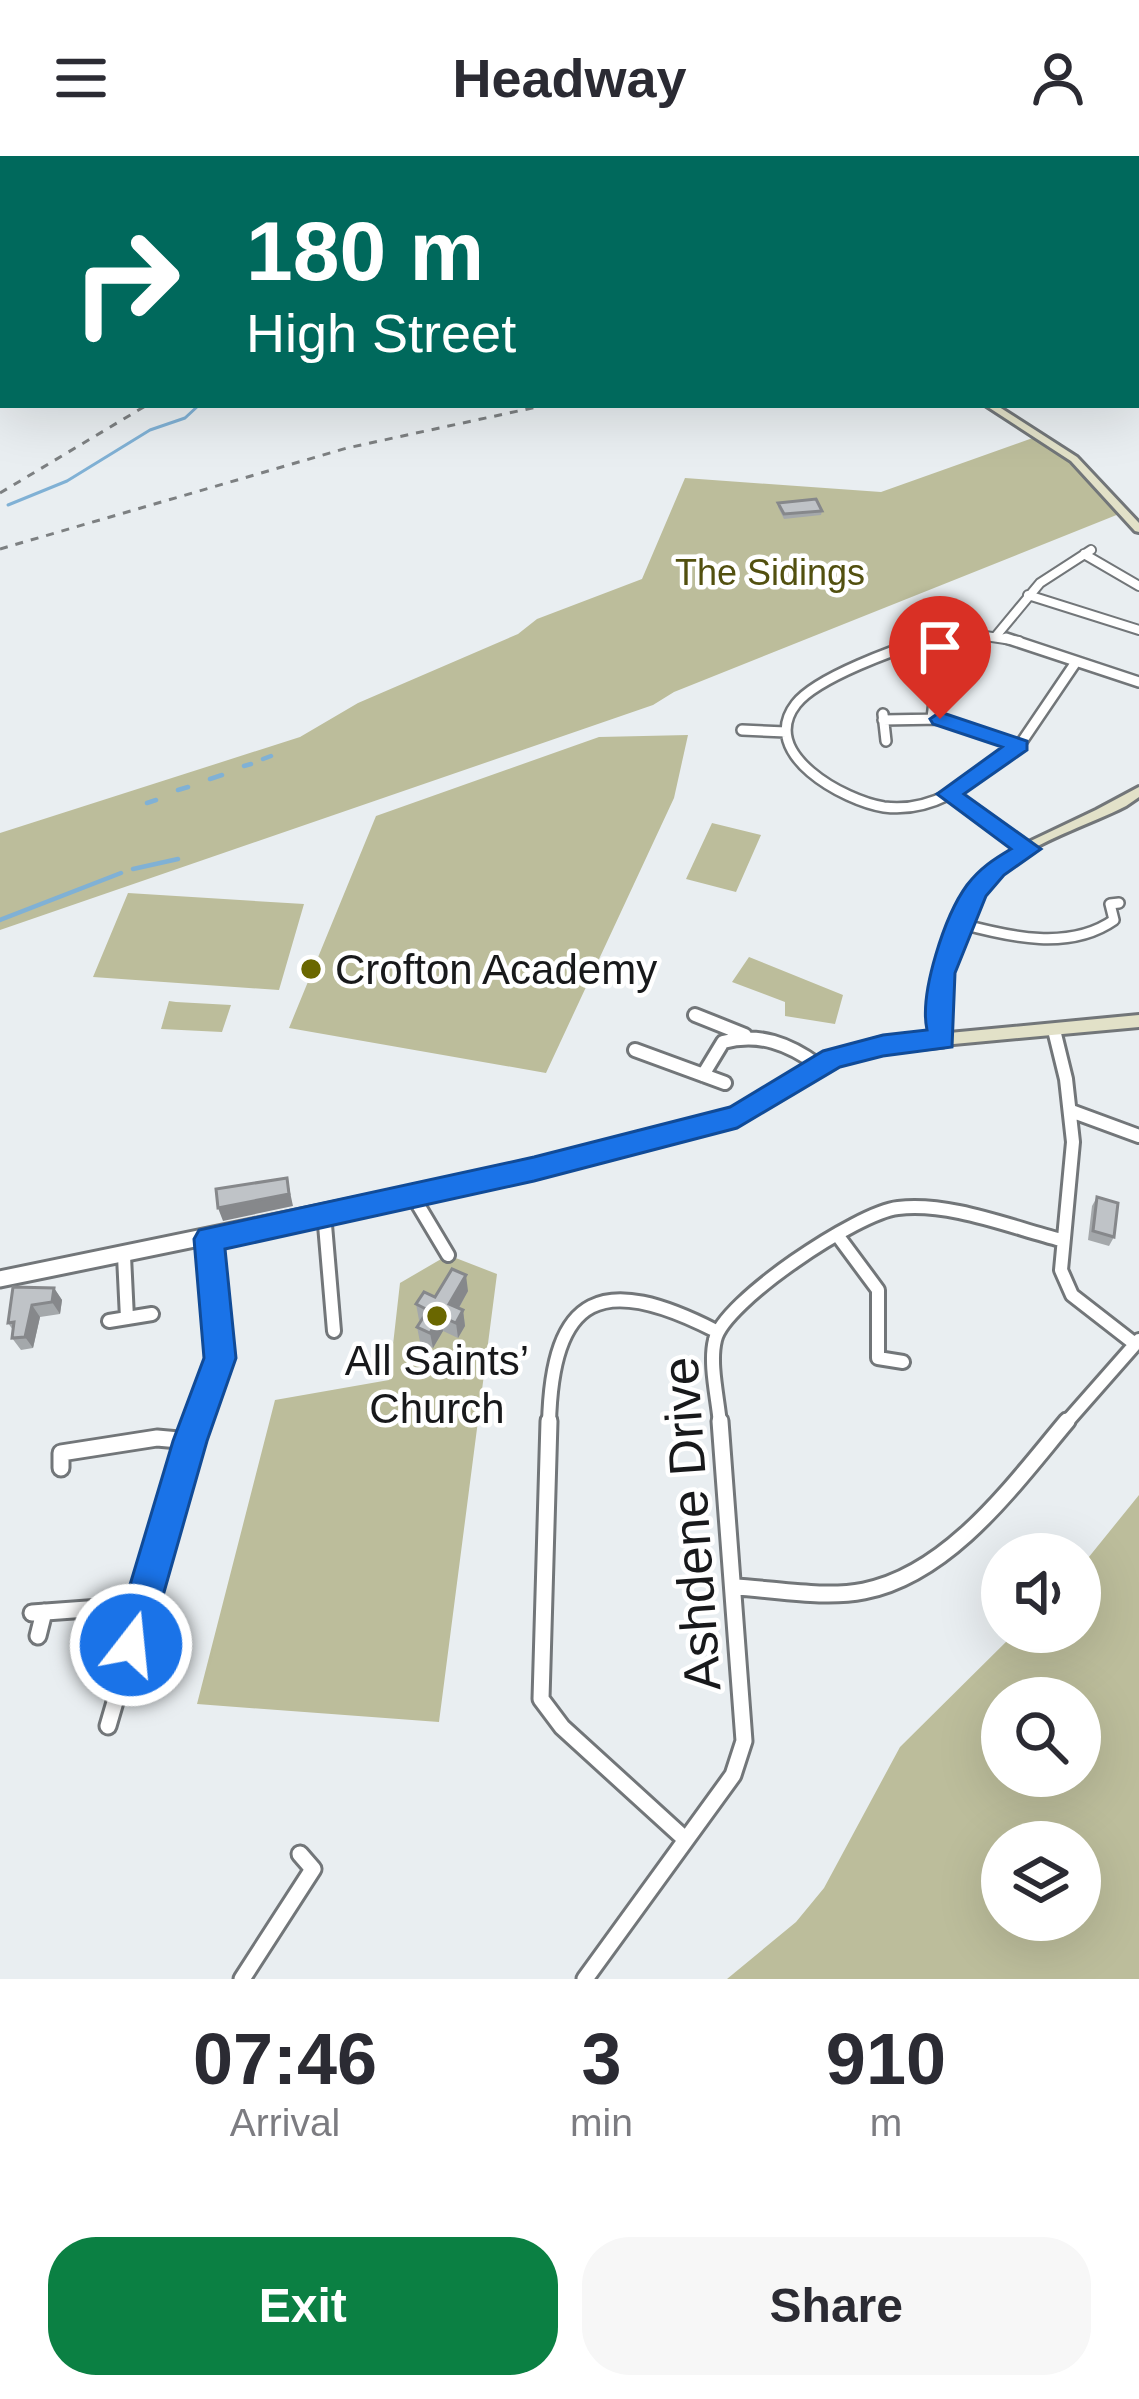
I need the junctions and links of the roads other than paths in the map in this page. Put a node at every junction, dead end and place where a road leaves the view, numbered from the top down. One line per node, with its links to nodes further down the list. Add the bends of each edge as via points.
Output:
1 (995, 408): 2 (main road, via 1068,454)
2 (1139, 529)
3 (1139, 591): 4 (street, via 1088,552)
4 (1028, 596): 5 (street); 6 (street)
5 (1139, 629)
6 (996, 637): 7 (street); 12 (street, via 935,637 831,680 800,699)
7 (1076, 662): 8 (street); 14 (street)
8 (1139, 682)
9 (935, 692): 10 (street)
10 (932, 718): 13 (street, via 883,716); 14 (street)
11 (742, 730): 12 (street)
12 (786, 732): 16 (street, via 807,766 856,800 897,808)
13 (886, 740)
14 (1019, 746): 16 (street)
15 (1139, 791): 17 (main road)
16 (948, 794): 17 (street)
17 (1029, 849): 19 (main road, via 986,877)
18 (1119, 903): 19 (street, via 1110,904 1114,920 1097,932 1021,940)
19 (962, 924): 24 (main road, via 940,987)
20 (695, 1015): 23 (street)
21 (1139, 1021): 22 (main road)
22 (1054, 1030): 24 (main road); 29 (street)
23 (754, 1039): 26 (street, via 793,1046); 27 (street, via 723,1042)
24 (943, 1039): 26 (street, via 883,1045)
25 (635, 1051): 27 (street)
26 (818, 1065): 31 (street, via 737,1116)
27 (703, 1075): 28 (street)
28 (725, 1083)
29 (1071, 1112): 30 (street); 35 (street)
30 (1139, 1136)
31 (411, 1193): 32 (street); 36 (street)
32 (324, 1213): 34 (street); 43 (street)
33 (838, 1236): 35 (street, Ashdene Drive, via 900,1208); 42 (street, Ashdene Drive, via 727,1313); 45 (street, via 878,1290 878,1358)
34 (209, 1239): 37 (street); 46 (street, via 220,1358)
35 (1061, 1240): 44 (street, via 1060,1270 1072,1294)
36 (448, 1255)
37 (124, 1256): 38 (street); 40 (street)
38 (0, 1279)
39 (152, 1314): 40 (street)
40 (127, 1318): 41 (street)
41 (109, 1321)
42 (716, 1330): 48 (street, Ashdene Drive); 52 (street, via 648,1306 599,1303 560,1331 550,1372 542,1699 562,1727)
43 (334, 1331)
44 (1137, 1342): 48 (street, via 995,1502 901,1582 864,1591)
45 (903, 1362)
46 (190, 1441): 47 (street, via 157,1438 61,1453); 49 (street)
47 (61, 1468)
48 (734, 1587): 52 (street, Ashdene Drive, via 744,1741 733,1775)
49 (142, 1605): 50 (street, via 38,1612); 51 (street)
50 (38, 1636)
51 (108, 1726)
52 (686, 1840): 57 (street, Ashdene Drive)
53 (323, 1853): 55 (street)
54 (301, 1854): 55 (street)
55 (313, 1869): 56 (street)
56 (242, 1979)
57 (585, 1979)

